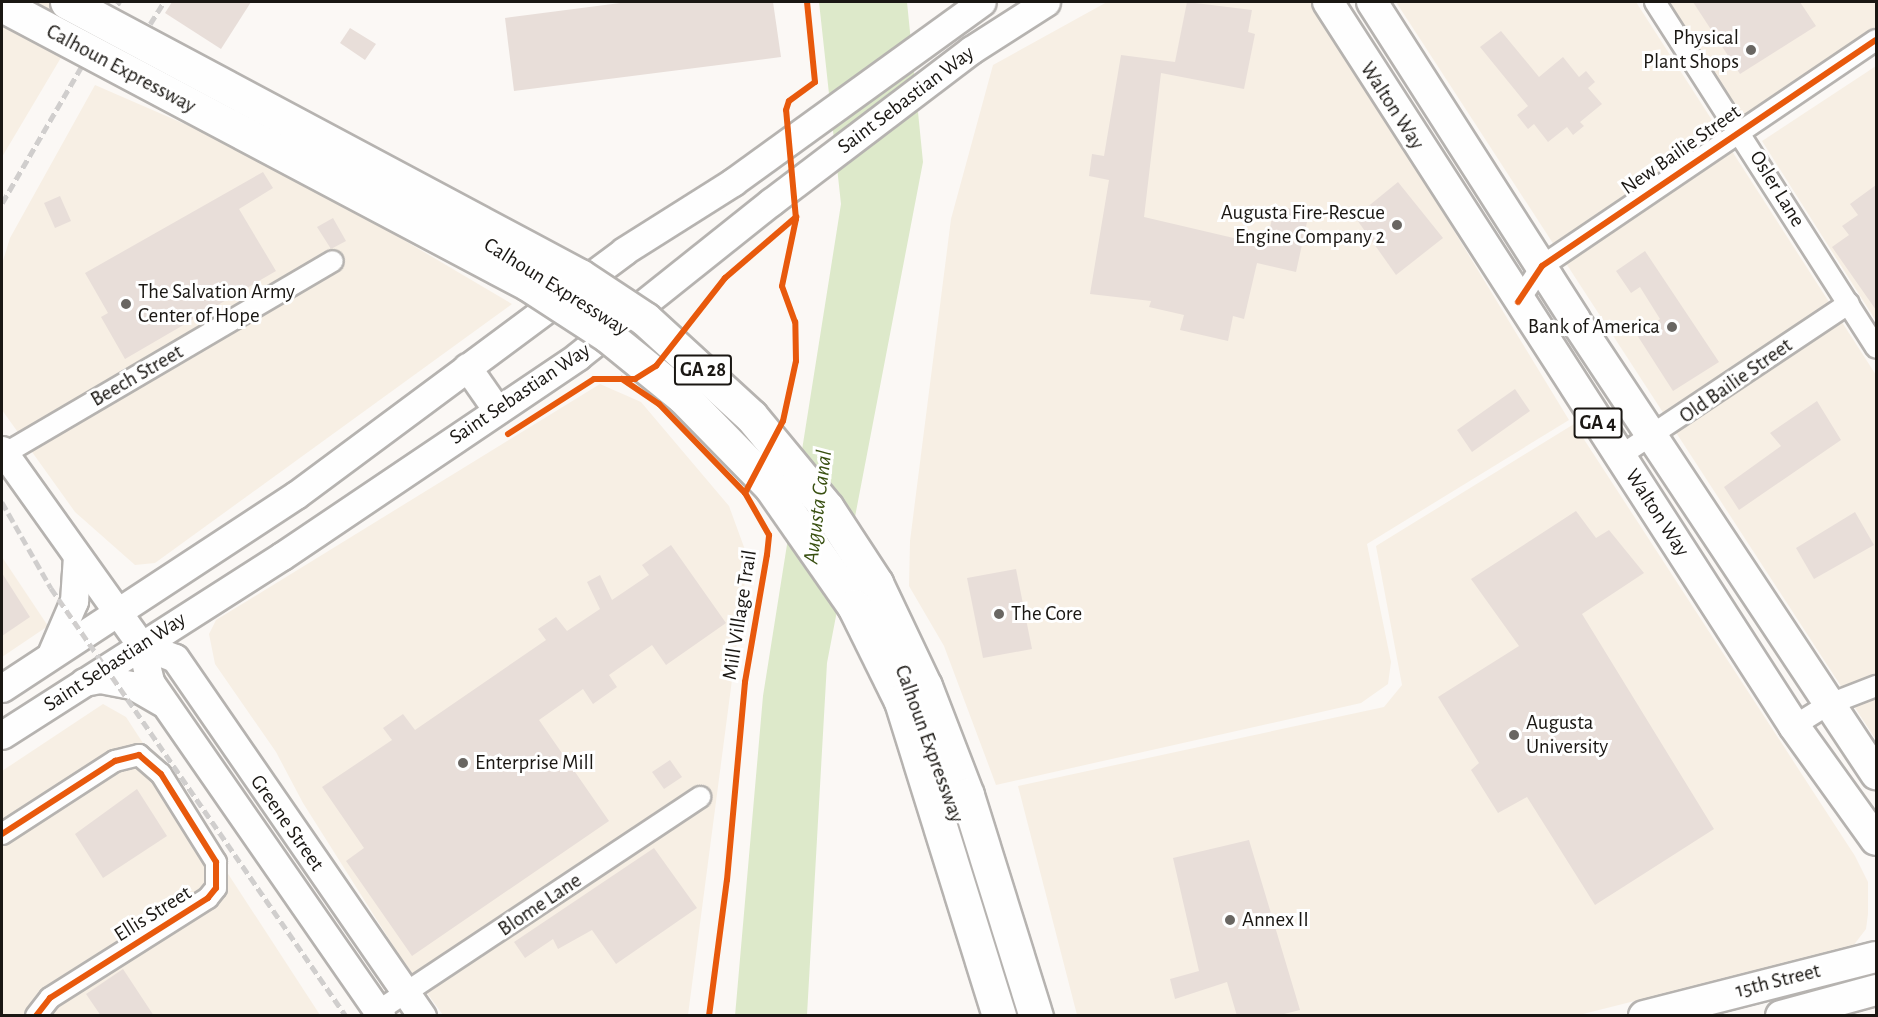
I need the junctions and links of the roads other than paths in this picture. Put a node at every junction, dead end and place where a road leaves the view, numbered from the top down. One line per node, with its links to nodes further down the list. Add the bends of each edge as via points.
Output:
1 (67, 2): 47 (highway, Calhoun Expressway / GA 28, bridge, via 580,276 645,319 751,416 827,508 876,583 925,686 967,795)
2 (982, 2): 17 (main road, Saint Sebastian Way, bridge)
3 (1046, 2): 18 (main road, Saint Sebastian Way, bridge, via 971,50 578,356)
4 (1328, 2): 11 (main road, Walton Way / GA 4)
5 (1372, 2): 10 (main road, Walton Way / GA 4)
6 (1655, 2): 9 (street, Osler Lane)
7 (2, 5): 46 (highway, Calhoun Expressway / GA 28, bridge, via 528,284 608,336 683,398 771,487 854,606 901,701)
8 (1876, 40): 9 (street, New Bailie Street)
9 (1739, 128): 13 (street, New Bailie Street); 15 (street, Osler Lane)
10 (1482, 175): 11 (main road); 13 (main road, Walton Way / GA 4)
11 (1449, 195): 14 (main road, Walton Way / GA 4)
12 (333, 261): 20 (street, Beech Street)
13 (1542, 266): 14 (street, New Bailie Street); 19 (main road, Walton Way / GA 4)
14 (1518, 302): 21 (main road, Walton Way / GA 4)
15 (1849, 303): 16 (street, Osler Lane); 19 (street, Old Bailie Street)
16 (1876, 347)
17 (467, 367): 18 (main road); 23 (main road, Saint Sebastian Way, via 296,495)
18 (497, 410): 24 (main road, Saint Sebastian Way)
19 (1654, 437): 21 (street, Old Bailie Street); 29 (main road, Walton Way / GA 4)
20 (3, 452): 22 (main road, Greene Street)
21 (1620, 456): 31 (main road, Walton Way / GA 4)
22 (77, 556): 23 (main road, Greene Street); 25 (main road, via 74,600)
23 (117, 611): 24 (main road, Greene Street); 25 (main road, Saint Sebastian Way)
24 (141, 645): 26 (main road, Saint Sebastian Way); 30 (main road, Greene Street, via 150,682); 42 (main road, Greene Street, via 175,658)
25 (51, 654): 28 (main road, Saint Sebastian Way)
26 (84, 682): 30 (main road, via 100,679 132,685); 32 (main road, Saint Sebastian Way)
27 (1876, 686): 29 (street)
28 (2, 688)
29 (1827, 705): 31 (street); 33 (main road, Walton Way / GA 4)
30 (170, 711): 43 (main road, Greene Street)
31 (1794, 726): 34 (main road, Walton Way / GA 4)
32 (2, 735)
33 (1876, 774)
34 (1841, 790): 37 (main road, Walton Way / GA 4); 38 (main road)
35 (699, 797): 42 (street, Blome Lane)
36 (2, 834): 44 (street, Ellis Street, via 115,761 139,755 161,774 211,851 218,876 216,888 208,898 50,998)
37 (1876, 840)
38 (1876, 861)
39 (1876, 936): 40 (main road)
40 (1869, 959): 48 (main road, 15th Street)
41 (1876, 990): 49 (main road, 15th Street)
42 (406, 993): 43 (street, Blome Lane); 45 (main road, Greene Street)
43 (380, 1013)
44 (36, 1016)
45 (422, 1016)
46 (999, 1016)
47 (1036, 1016)
48 (1644, 1016)
49 (1781, 1016)

